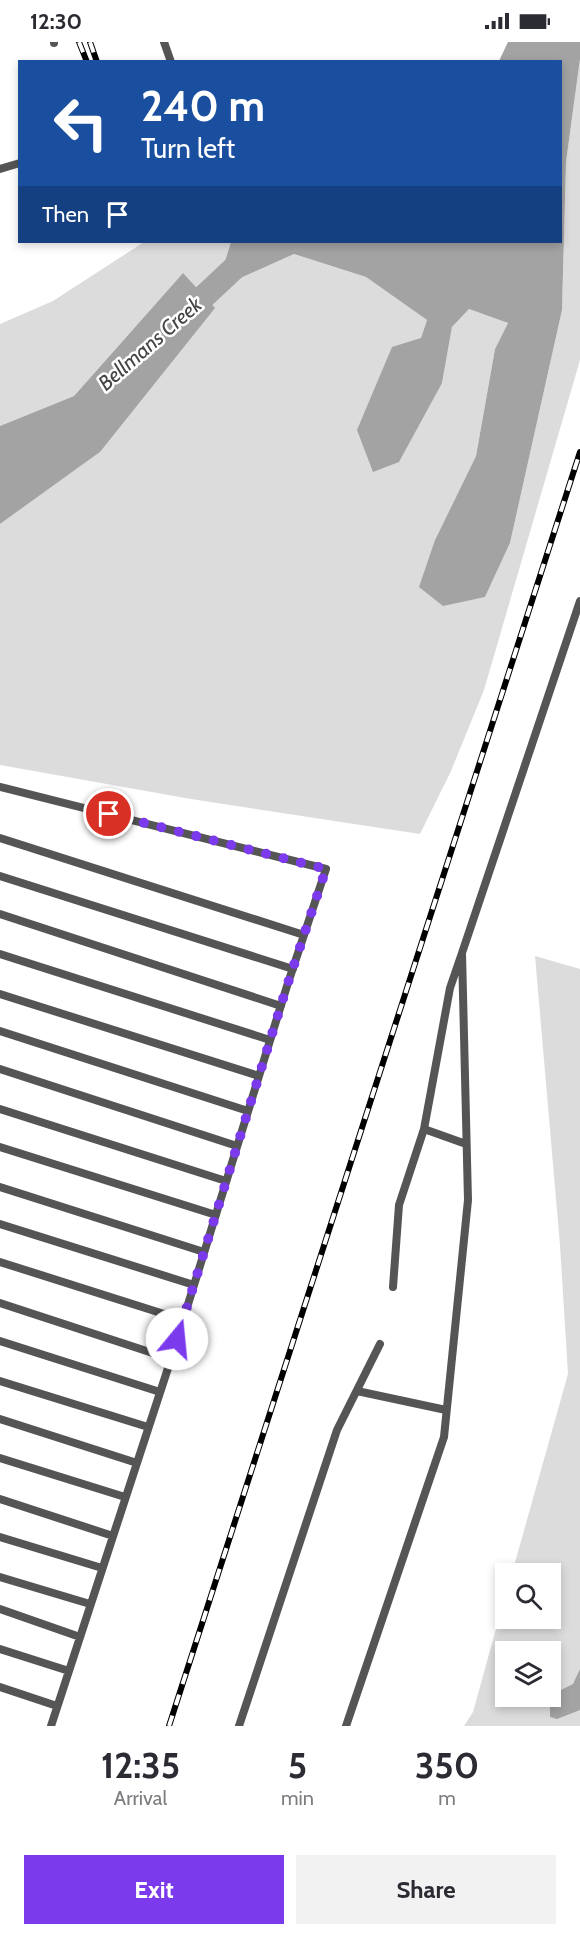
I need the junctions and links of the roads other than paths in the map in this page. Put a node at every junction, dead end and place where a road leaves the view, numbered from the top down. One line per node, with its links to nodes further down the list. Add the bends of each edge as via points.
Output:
1 (164, 42): 2 (lane)
2 (170, 60)
3 (18, 164): 4 (lane)
4 (0, 169)
5 (580, 602): 11 (lane)
6 (0, 787): 10 (lane, via 326,869)
7 (0, 838): 10 (lane)
8 (0, 876): 13 (lane)
9 (0, 914): 15 (lane)
10 (304, 935): 13 (lane)
11 (462, 953): 22 (lane, via 450,988); 23 (lane)
12 (0, 954): 17 (lane)
13 (292, 969): 15 (lane)
14 (0, 994): 19 (lane)
15 (281, 1006): 17 (lane)
16 (0, 1031): 21 (lane)
17 (270, 1040): 19 (lane)
18 (0, 1069): 24 (lane)
19 (259, 1076): 21 (lane)
20 (0, 1109): 26 (lane)
21 (248, 1111): 24 (lane)
22 (424, 1130): 23 (lane); 33 (lane, via 399,1205)
23 (466, 1144): 42 (lane, via 468,1200)
24 (237, 1146): 26 (lane)
25 (0, 1147): 28 (lane)
26 (226, 1181): 28 (lane)
27 (0, 1187): 30 (lane)
28 (216, 1215): 30 (lane)
29 (0, 1224): 32 (lane)
30 (204, 1252): 32 (lane)
31 (0, 1262): 35 (lane)
32 (194, 1285): 35 (lane)
33 (393, 1287)
34 (0, 1303): 38 (lane)
35 (183, 1320): 38 (lane)
36 (0, 1341): 41 (lane)
37 (380, 1344): 40 (lane)
38 (171, 1359): 41 (lane)
39 (0, 1381): 44 (lane)
40 (357, 1390): 42 (lane); 61 (lane, via 337,1430)
41 (160, 1392): 44 (lane)
42 (446, 1410): 62 (lane, via 444,1437)
43 (0, 1419): 46 (lane)
44 (148, 1427): 46 (lane)
45 (0, 1458): 47 (lane)
46 (137, 1463): 47 (lane)
47 (125, 1497): 49 (lane)
48 (0, 1499): 49 (lane)
49 (113, 1536): 51 (lane)
50 (0, 1537): 51 (lane)
51 (102, 1568): 53 (lane)
52 (0, 1577): 53 (lane)
53 (90, 1604): 55 (lane)
54 (0, 1610): 55 (lane)
55 (80, 1637): 57 (lane)
56 (0, 1649): 57 (lane)
57 (69, 1671): 59 (lane)
58 (0, 1687): 59 (lane)
59 (57, 1707): 60 (lane)
60 (51, 1726)
61 (239, 1726)
62 (346, 1726)

